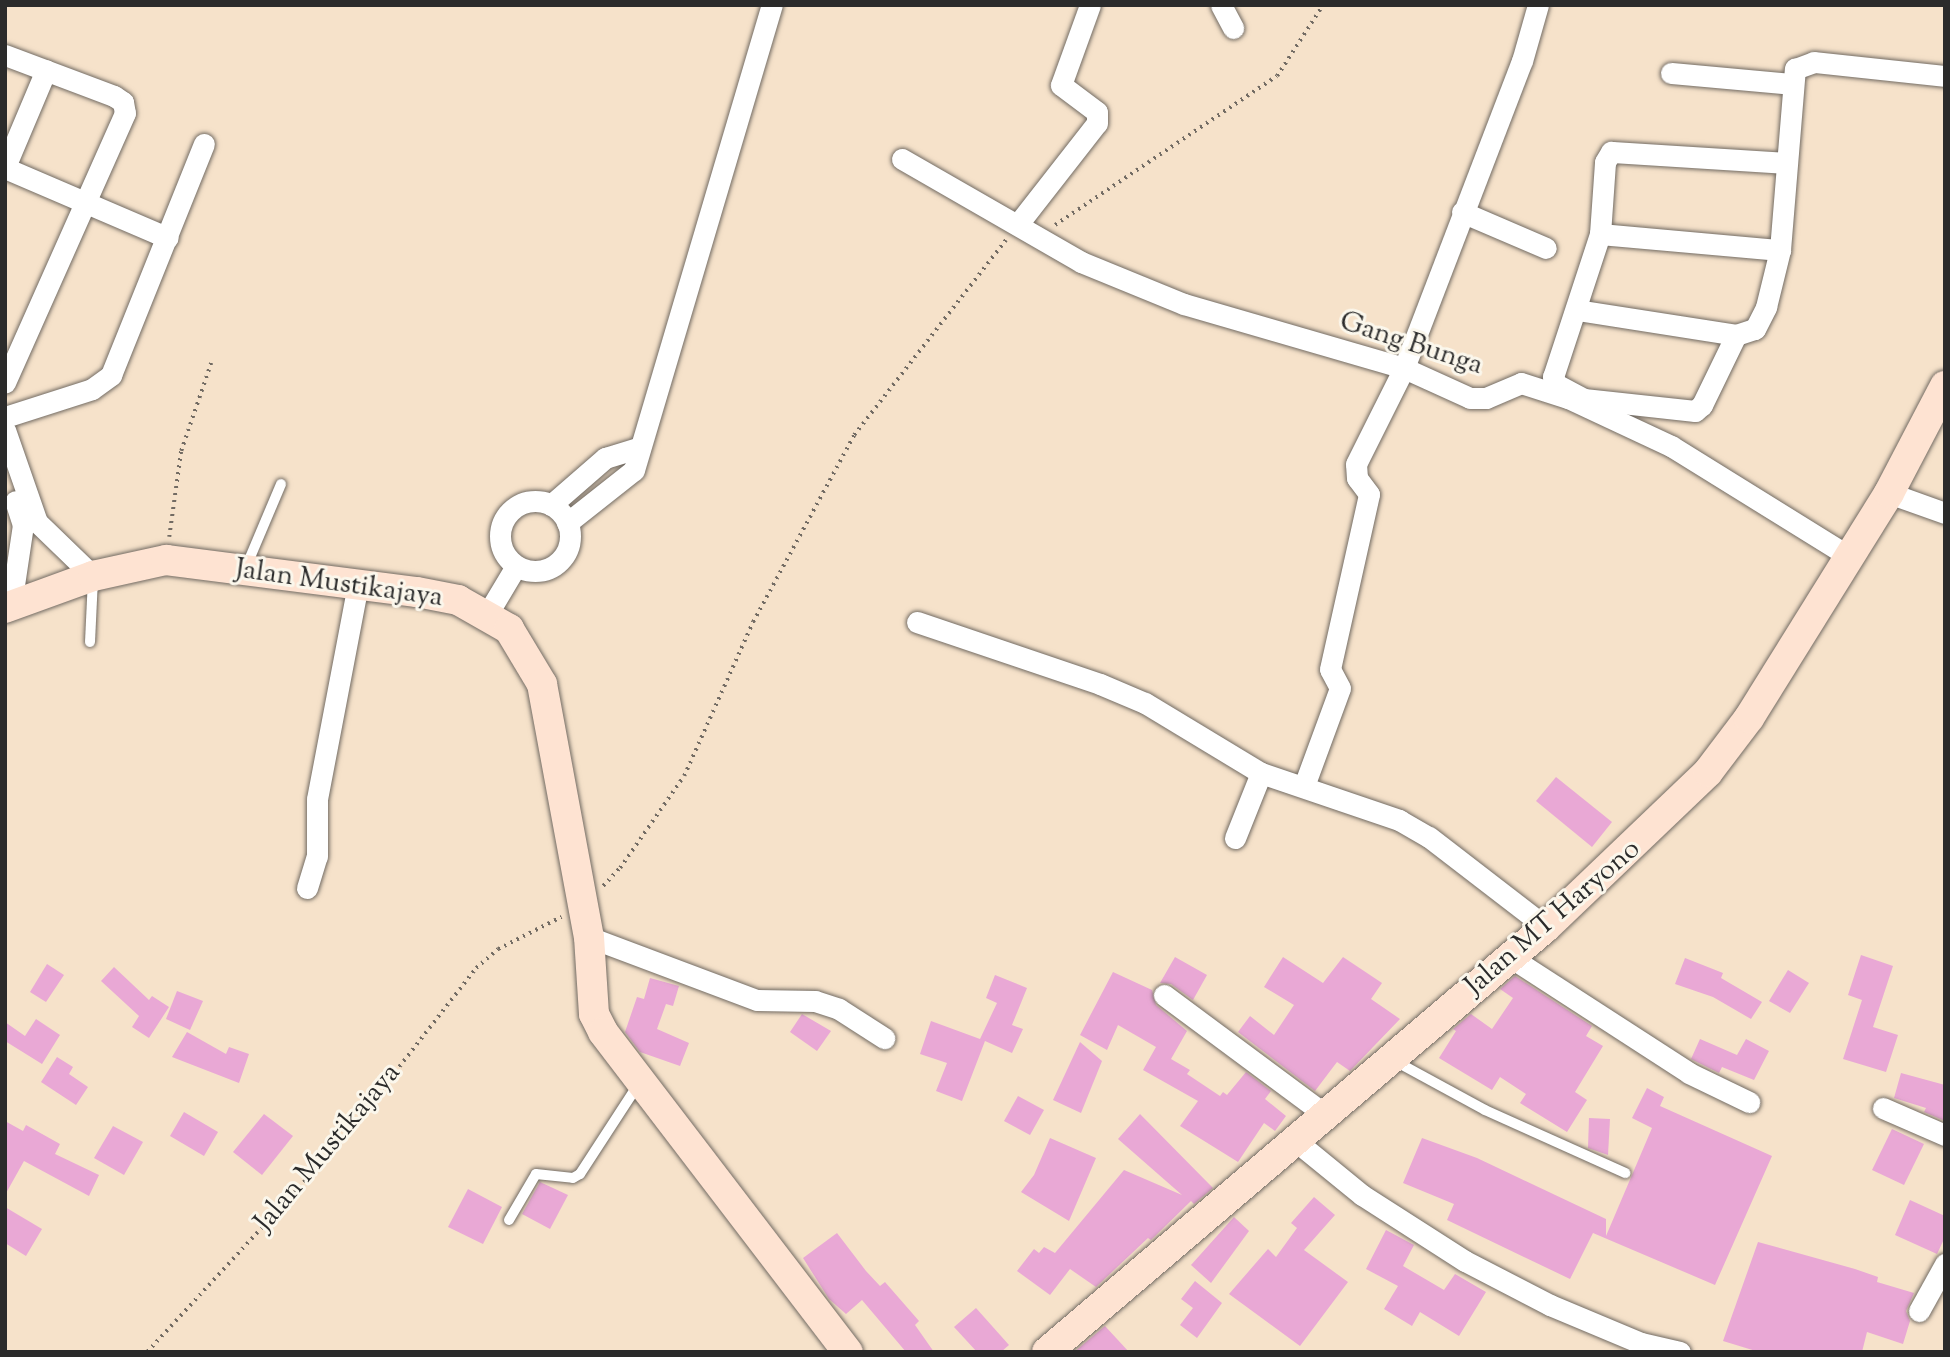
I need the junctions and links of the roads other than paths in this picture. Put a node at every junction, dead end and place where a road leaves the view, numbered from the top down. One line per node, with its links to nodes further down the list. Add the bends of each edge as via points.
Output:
1 (772, 5): 29 (street)
2 (1090, 5): 17 (street, via 1061,85 1097,111 1097,123)
3 (1221, 5): 5 (street)
4 (1538, 5): 16 (street, via 1522,61)
5 (1233, 28)
6 (5, 55): 7 (street)
7 (46, 70): 14 (street); 15 (street, via 114,96 124,107)
8 (1671, 73): 10 (street)
9 (1945, 76): 10 (street, via 1814,62 1795,69)
10 (1791, 84): 13 (street)
11 (204, 144): 19 (street)
12 (902, 159): 17 (street, Gang Bunga, via 990,213)
13 (1786, 163): 18 (street, via 1611,152 1605,162); 21 (street)
14 (5, 168): 15 (street)
15 (84, 203): 19 (street); 25 (street)
16 (1462, 212): 20 (street); 24 (street)
17 (1018, 224): 24 (street, Gang Bunga, via 1081,262 1184,304)
18 (1600, 233): 21 (street); 22 (street)
19 (168, 238): 27 (street, via 111,375 103,384)
20 (1546, 248)
21 (1780, 250): 23 (street, via 1766,307 1755,329)
22 (1577, 310): 23 (street); 23 (street, via 1553,377 1556,384 1584,399 1695,411)
23 (1736, 335)
24 (1404, 368): 36 (street, Gang Bunga, via 1470,398 1486,398 1521,383 1568,398 1671,446); 46 (street, via 1356,464 1356,473 1369,494 1330,668 1340,688)
25 (5, 383)
26 (1945, 386): 32 (street, Jalan MT Haryono)
27 (5, 418)
28 (5, 430): 39 (street, via 37,522)
29 (638, 448): 33 (street, via 605,458); 35 (street, via 629,476)
30 (5, 472): 41 (street, via 23,525)
31 (281, 484): 38 (lane)
32 (1889, 493): 34 (street); 36 (street, Jalan MT Haryono)
33 (551, 505): 35 (street); 37 (street, via 525,503 504,519 501,545)
34 (1945, 513)
35 (567, 523): 37 (street, via 569,544 558,563 537,571)
36 (1847, 555): 49 (street, Jalan MT Haryono, via 1749,718 1709,772)
37 (516, 566): 42 (street)
38 (245, 570): 39 (street, Jalan Mustikajaya, via 166,560); 40 (street, Jalan Mustikajaya)
39 (93, 576): 41 (street, Jalan Mustikajaya); 44 (lane)
40 (358, 585): 42 (street, Jalan Mustikajaya, via 458,600); 48 (street, via 317,799 317,856)
41 (8, 607)
42 (488, 613): 50 (street, Jalan Mustikajaya, via 509,629 542,684)
43 (917, 622): 45 (street, via 1145,703)
44 (90, 642)
45 (1261, 773): 46 (street); 47 (street)
46 (1304, 786): 49 (street, via 1367,806 1429,837)
47 (1235, 838)
48 (307, 888)
49 (1546, 927): 51 (street, Jalan MT Haryono)
50 (589, 937): 53 (street, via 758,1000 815,1001 839,1009); 55 (street, Jalan Mustikajaya, via 594,1014)
51 (1510, 957): 54 (street, Jalan MT Haryono); 56 (street, via 1689,1073)
52 (1164, 995): 58 (street)
53 (884, 1038)
54 (1391, 1059): 58 (street, Jalan MT Haryono); 61 (lane, via 1416,1077)
55 (639, 1083): 62 (lane, via 580,1174 573,1178 536,1174); 66 (street, Jalan Mustikajaya)
56 (1749, 1102)
57 (1883, 1108): 59 (street)
58 (1327, 1116): 60 (street, Jalan MT Haryono)
59 (1945, 1135)
60 (1297, 1142): 65 (street, via 1362,1195 1465,1261); 67 (street, Jalan MT Haryono)
61 (1625, 1173)
62 (509, 1220)
63 (1945, 1264): 64 (street)
64 (1919, 1311)
65 (1640, 1347): 68 (street)
66 (848, 1352)
67 (1047, 1352)
68 (1680, 1352)

